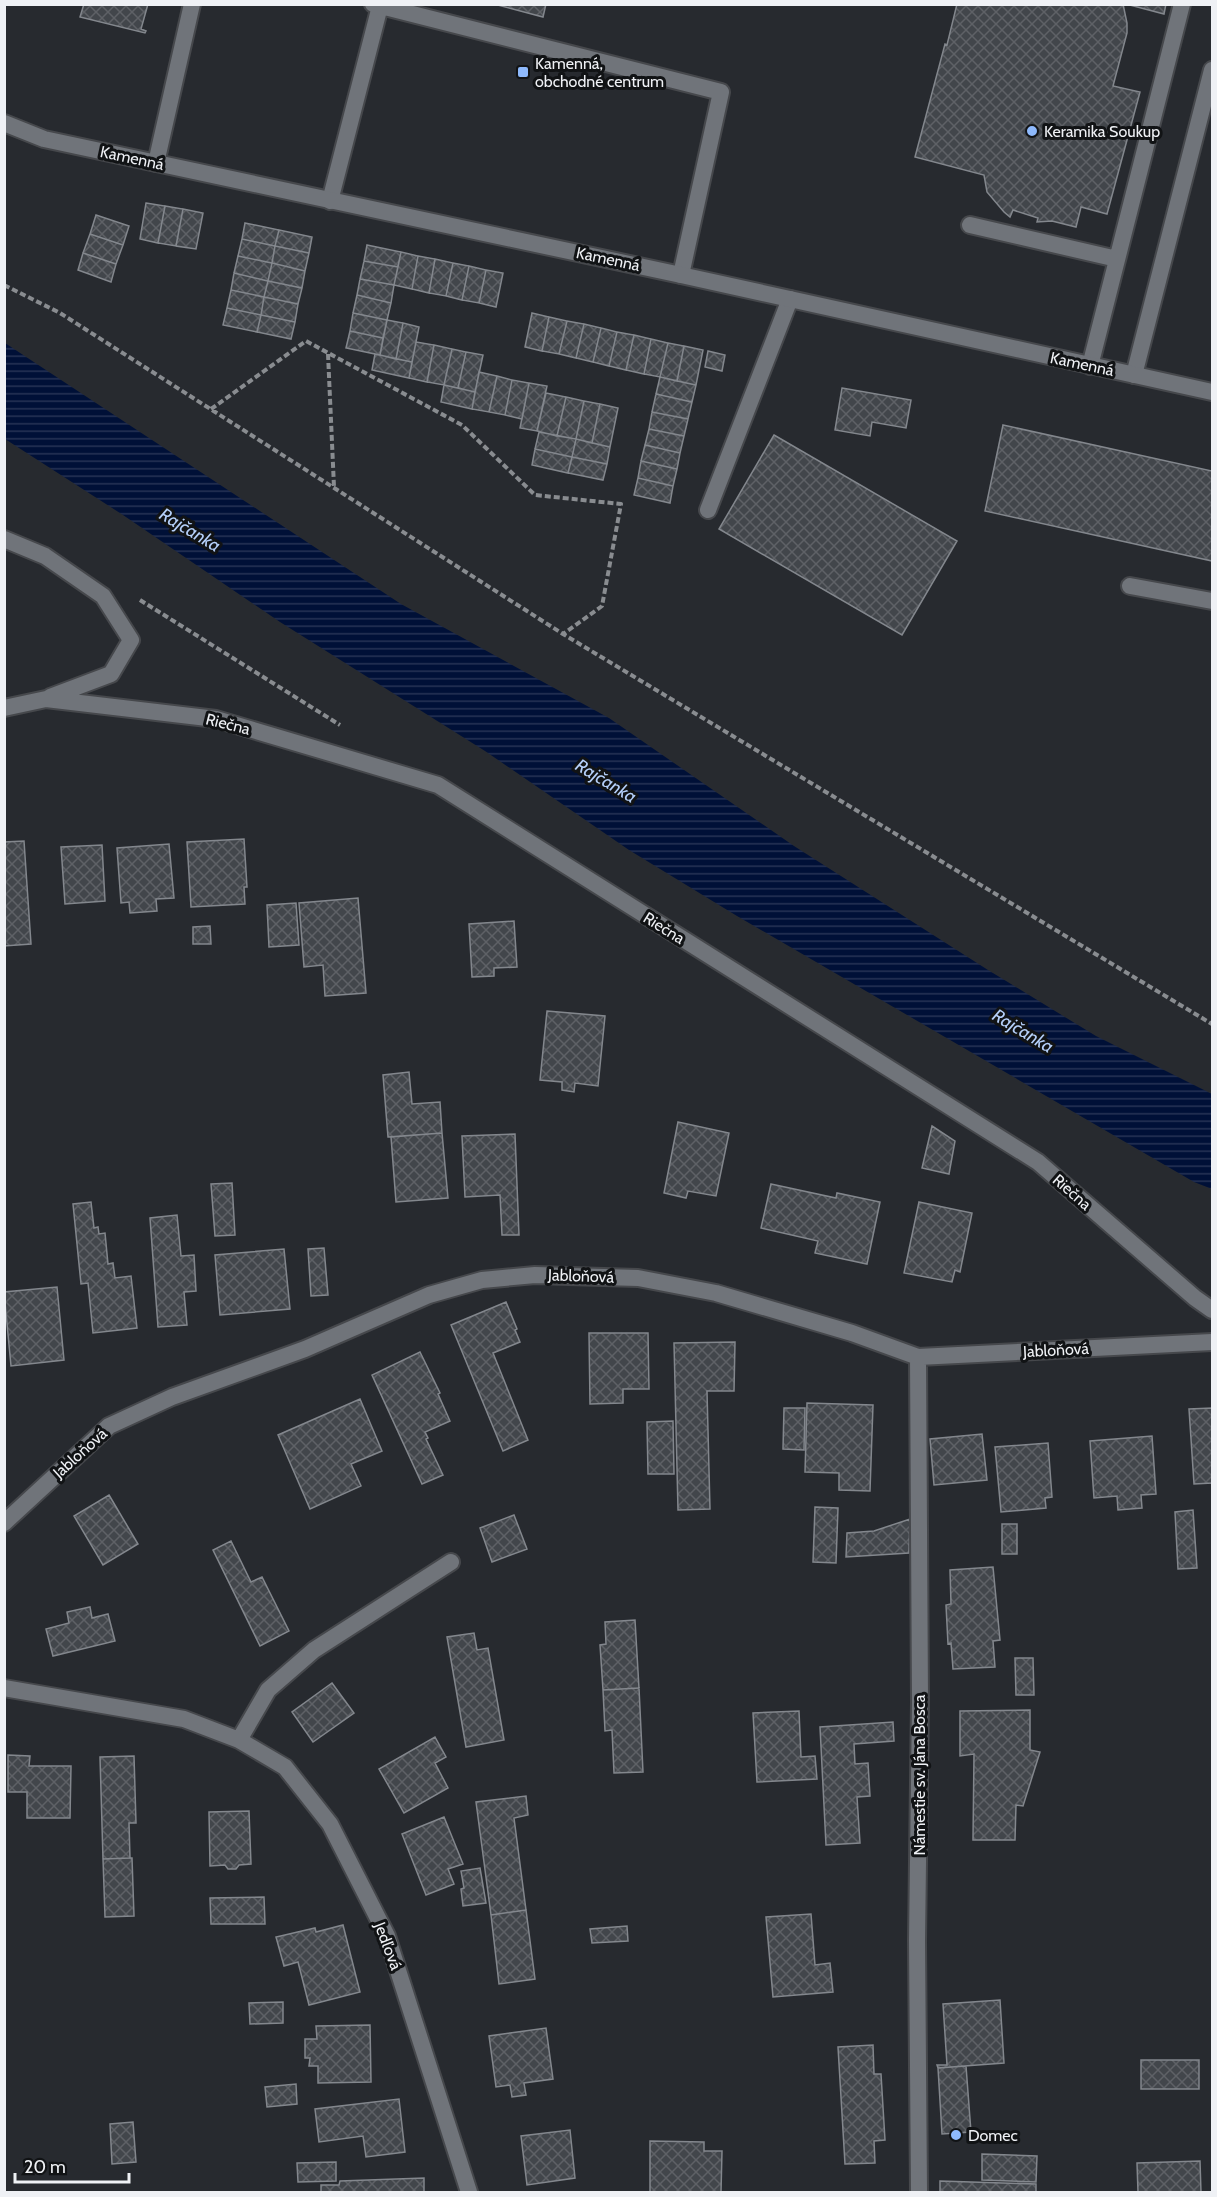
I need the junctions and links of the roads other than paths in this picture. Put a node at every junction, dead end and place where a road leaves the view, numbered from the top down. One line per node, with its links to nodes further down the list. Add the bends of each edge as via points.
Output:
1 (192, 4): 6 (street)
2 (1182, 4): 9 (street)
3 (377, 5): 7 (street); 10 (street, via 721,92)
4 (1212, 70): 13 (street)
5 (4, 123): 6 (street, Kamenná, via 44,139)
6 (156, 163): 7 (street, Kamenná)
7 (330, 201): 10 (street, Kamenná)
8 (970, 225): 9 (street)
9 (1117, 259): 12 (street)
10 (681, 274): 11 (street, Kamenná)
11 (790, 299): 12 (street, Kamenná); 15 (street)
12 (1090, 366): 13 (street, Kamenná)
13 (1134, 375): 14 (street, Kamenná)
14 (1212, 392)
15 (708, 510)
16 (4, 539): 19 (street, Riečna, via 45,556 103,596 131,640 111,674)
17 (1130, 586): 18 (street)
18 (1212, 601)
19 (46, 699): 20 (street, Riečna); 21 (street, Riečna, via 216,719 438,785 1038,1162)
20 (4, 708)
21 (1212, 1310)
22 (1212, 1342): 23 (street, Jabloňová)
23 (918, 1357): 24 (street, Jabloňová, via 716,1293 638,1278 535,1275 482,1280 429,1295 109,1426); 29 (street, Námestie sv. Jána Bosca)
24 (4, 1523)
25 (451, 1562): 27 (street, via 314,1650 268,1690)
26 (4, 1688): 27 (street, Jedľová, via 184,1719)
27 (239, 1740): 28 (street, Jedľová, via 285,1767 330,1824 387,1936)
28 (469, 2193)
29 (919, 2193)

